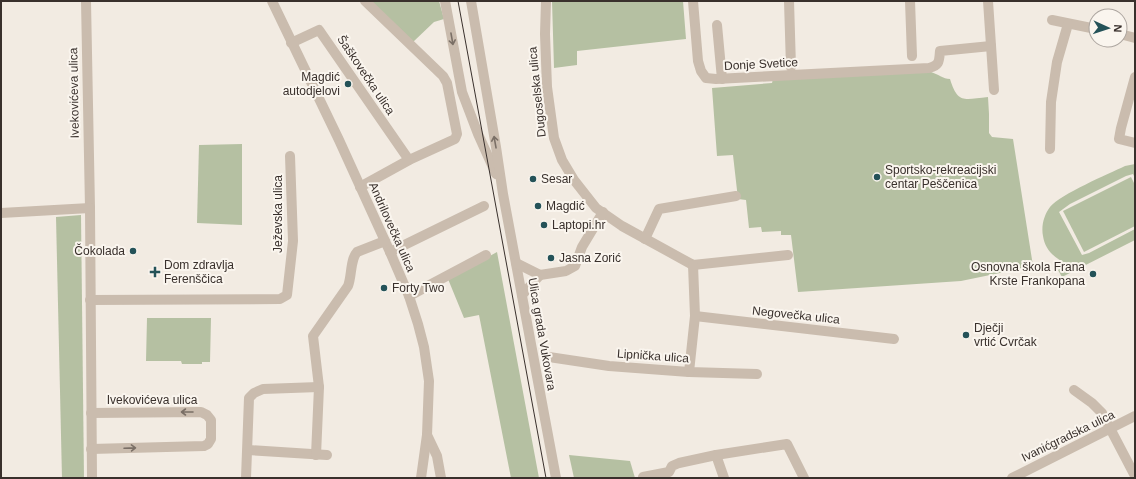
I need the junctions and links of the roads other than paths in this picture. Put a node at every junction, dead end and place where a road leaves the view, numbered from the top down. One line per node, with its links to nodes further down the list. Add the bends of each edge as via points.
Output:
1 (86, 1): 30 (street, Ivekovićeva ulica)
2 (272, 1): 15 (street, Andrilovečka ulica)
3 (365, 1): 25 (street, via 447,82 457,137)
4 (445, 1): 27 (street, Ulica grada Vukovara, one-way to 27, via 462,92)
5 (471, 1): 27 (street, Ulica grada Vukovara, one-way to 5)
6 (546, 1): 31 (street, Dugoselska ulica, via 548,87 554,138 562,160 574,180 596,208)
7 (693, 1): 20 (street, Donje Svetice, via 701,71 706,78)
8 (789, 1): 18 (street, Donje Svetice)
9 (910, 1): 17 (street)
10 (988, 1): 16 (street)
11 (1052, 20): 12 (street)
12 (1068, 24): 14 (street); 23 (street, via 1057,62 1051,102)
13 (717, 25): 20 (street)
14 (1088, 28)
15 (291, 43): 25 (street, Šaškovečka ulica, via 320,30); 26 (street, Andrilovečka ulica)
16 (991, 46): 20 (street, Donje Svetice, via 940,51 935,66); 21 (street)
17 (912, 56)
18 (791, 67)
19 (1135, 77): 22 (street, via 1119,139)
20 (722, 79)
21 (994, 90)
22 (1135, 143)
23 (1050, 149)
24 (290, 156): 43 (street, Ježevska ulica, via 293,241 287,295 280,299)
25 (409, 160): 26 (street)
26 (360, 187): 34 (street, Andrilovečka ulica)
27 (503, 194): 38 (street, Ulica grada Vukovara)
28 (736, 196): 33 (street, via 659,209)
29 (484, 206): 35 (street)
30 (90, 208): 32 (street); 43 (street, Ivekovićeva ulica)
31 (603, 212): 33 (street, Dugoselska ulica); 40 (street, via 582,247 575,266 566,271)
32 (1, 213)
33 (645, 239): 39 (street, Dugoselska ulica)
34 (385, 241): 35 (street, Andrilovečka ulica); 49 (street, via 357,252 348,286 314,332)
35 (390, 252): 42 (street, Andrilovečka ulica)
36 (486, 255): 42 (street)
37 (788, 255): 39 (street)
38 (516, 263): 40 (street); 41 (street, Ulica grada Vukovara)
39 (693, 265): 44 (street)
40 (540, 274): 41 (street)
41 (522, 295): 67 (street, Ulica grada Vukovara)
42 (409, 296): 54 (street, Andrilovečka ulica, via 418,324 429,381)
43 (90, 300): 51 (street, Ivekovićeva ulica)
44 (695, 316): 45 (street, Negovečka ulica); 47 (street)
45 (894, 338)
46 (549, 357): 47 (street, Lipnička ulica, via 609,366)
47 (688, 372): 48 (street, Lipnička ulica)
48 (756, 374)
49 (319, 387): 56 (street, via 263,389 254,393 249,398); 57 (street)
50 (1074, 390): 53 (street, via 1102,413)
51 (91, 413): 55 (street, Ivekovićeva ulica); 55 (street, Ivekovićeva ulica, one-way to 51, via 204,446 211,440 211,420 201,412)
52 (1135, 416): 53 (street, Ivanićgradska ulica)
53 (1111, 429): 61 (street); 70 (street, Ivanićgradska ulica)
54 (427, 435): 65 (street, Andrilovečka ulica); 66 (street, via 437,456)
55 (91, 449): 63 (street, Ivekovićeva ulica)
56 (248, 450): 57 (street); 64 (street)
57 (316, 455): 58 (street)
58 (327, 455)
59 (716, 455): 60 (street, via 672,466); 68 (street); 69 (street, via 786,444)
60 (670, 475): 62 (street)
61 (1135, 476)
62 (642, 477)
63 (92, 478)
64 (246, 478)
65 (421, 478)
66 (442, 478)
67 (556, 478)
68 (724, 478)
69 (804, 478)
70 (1012, 478)

